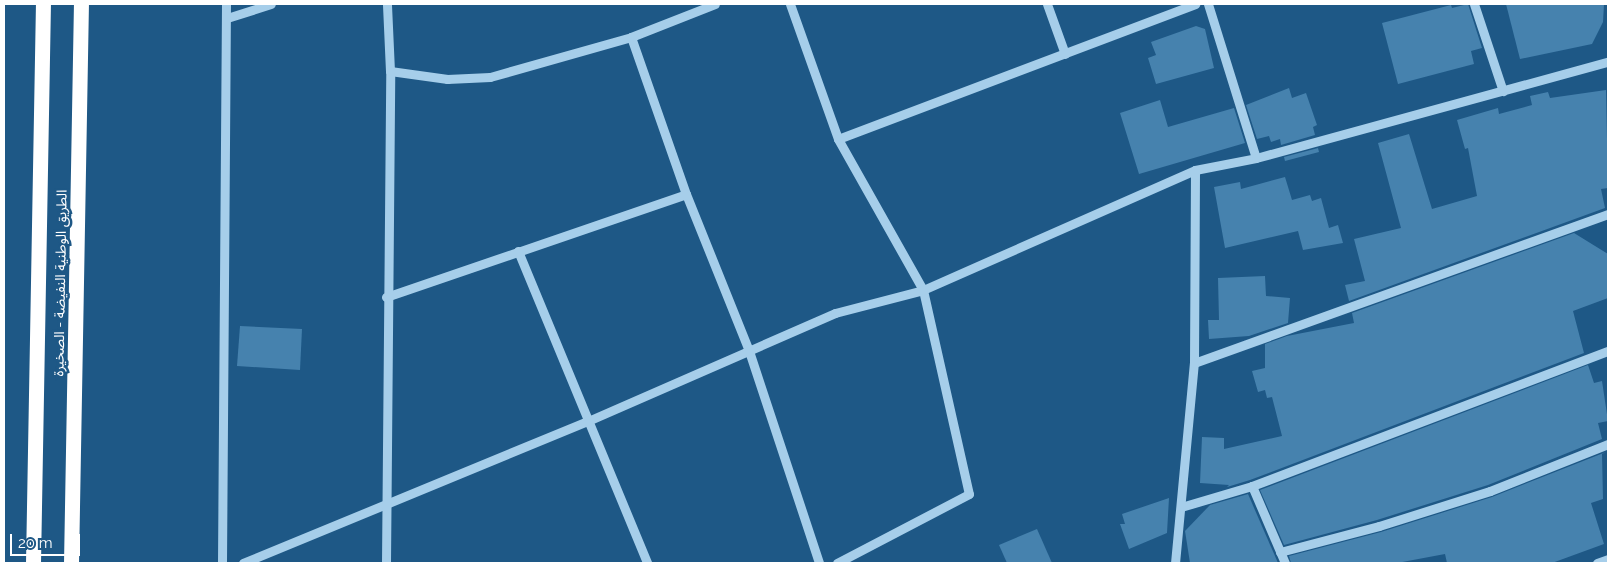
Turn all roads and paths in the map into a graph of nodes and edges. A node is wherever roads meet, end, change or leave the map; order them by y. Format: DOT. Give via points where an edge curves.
graph roads {
  1 [pos="43,4"];
  2 [pos="81,4"];
  3 [pos="226,4"];
  4 [pos="271,4"];
  5 [pos="387,4"];
  6 [pos="715,4"];
  7 [pos="790,4"];
  8 [pos="1047,4"];
  9 [pos="1195,4"];
  10 [pos="1208,4"];
  11 [pos="1474,4"];
  12 [pos="227,18"];
  13 [pos="631,37"];
  14 [pos="1065,54"];
  15 [pos="1608,62"];
  16 [pos="390,72"];
  17 [pos="1503,91"];
  18 [pos="838,139"];
  19 [pos="1256,158"];
  20 [pos="1196,170"];
  21 [pos="686,194"];
  22 [pos="1608,214"];
  23 [pos="518,251"];
  24 [pos="923,290"];
  25 [pos="386,297"];
  26 [pos="1608,351"];
  27 [pos="749,352"];
  28 [pos="1194,363"];
  29 [pos="588,421"];
  30 [pos="1608,444"];
  31 [pos="1252,486"];
  32 [pos="386,506"];
  33 [pos="1181,507"];
  34 [pos="1280,552"];
  35 [pos="1608,559"];
  36 [pos="34,563"];
  37 [pos="71,563"];
  38 [pos="222,563"];
  39 [pos="243,563"];
  40 [pos="386,563"];
  41 [pos="647,563"];
  42 [pos="820,563"];
  43 [pos="838,563"];
  44 [pos="1175,563"];
  45 [pos="1285,563"];
  46 [pos="1598,563"];
  1 -- 36 [label="highway, الطريق الوطنية النفيضة - الصخيرة"];
  2 -- 37 [label="highway, الطريق الوطنية النفيضة - الصخيرة"];
  3 -- 12 [label="street"];
  4 -- 12 [label="street"];
  5 -- 16 [label="street"];
  6 -- 13 [label="street"];
  7 -- 18 [label="street"];
  8 -- 14 [label="street"];
  9 -- 14 [label="street"];
  10 -- 19 [label="street"];
  11 -- 17 [label="street"];
  12 -- 38 [label="street"];
  13 -- 16 [label="street" via="490,77 447,78"];
  13 -- 21 [label="street"];
  14 -- 18 [label="street"];
  15 -- 17 [label="street"];
  16 -- 25 [label="street"];
  17 -- 19 [label="street"];
  18 -- 24 [label="street"];
  19 -- 20 [label="street"];
  20 -- 24 [label="street"];
  20 -- 28 [label="street"];
  21 -- 23 [label="street"];
  21 -- 27 [label="street"];
  22 -- 28 [label="street"];
  23 -- 25 [label="street"];
  23 -- 29 [label="street"];
  24 -- 27 [label="street" via="835,313"];
  24 -- 43 [label="street" via="969,494"];
  25 -- 32 [label="street"];
  26 -- 31 [label="street"];
  27 -- 29 [label="street"];
  27 -- 42 [label="street"];
  28 -- 33 [label="street"];
  29 -- 32 [label="street"];
  29 -- 41 [label="street"];
  30 -- 34 [label="street" via="1490,491 1379,526"];
  31 -- 33 [label="street"];
  31 -- 34 [label="street"];
  32 -- 39 [label="street"];
  32 -- 40 [label="street"];
  33 -- 44 [label="street"];
  34 -- 45 [label="street"];
  35 -- 46 [label="street"];
}
